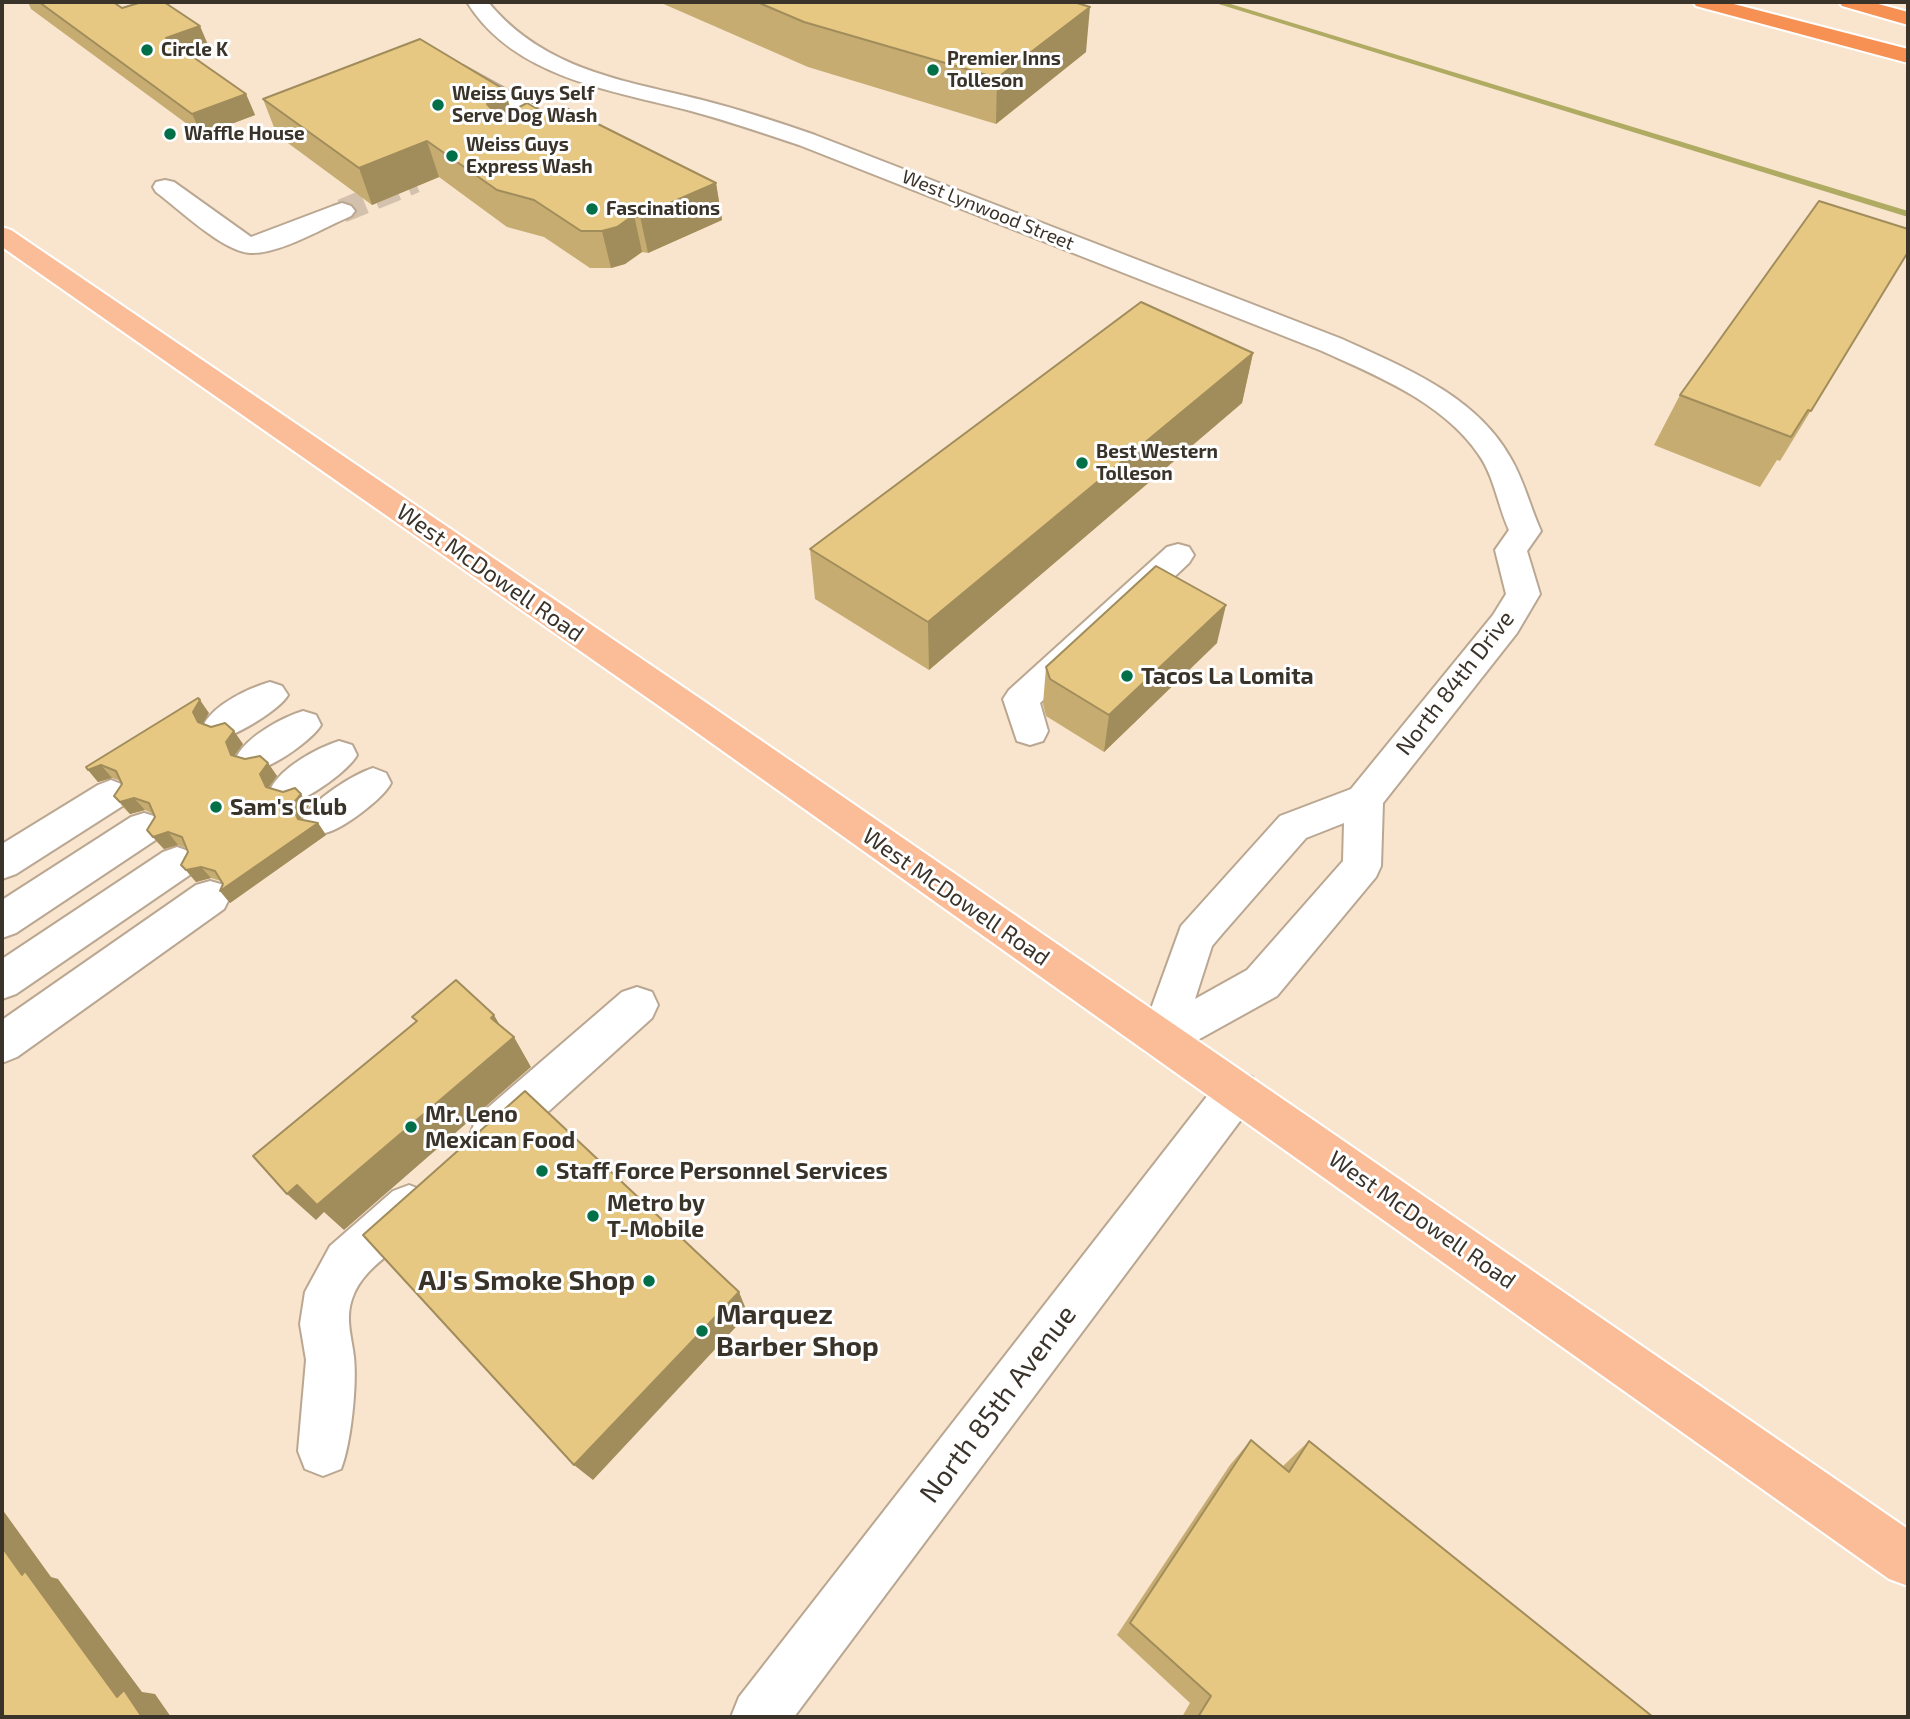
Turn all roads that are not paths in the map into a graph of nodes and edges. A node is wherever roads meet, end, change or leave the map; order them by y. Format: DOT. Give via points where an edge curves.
graph roads {
  1 [pos="477,2"];
  2 [pos="1703,2"];
  3 [pos="1849,2"];
  4 [pos="1908,19"];
  5 [pos="1908,56"];
  6 [pos="451,66"];
  7 [pos="512,141"];
  8 [pos="165,187"];
  9 [pos="342,211"];
  10 [pos="2,235"];
  11 [pos="1489,447"];
  12 [pos="1178,555"];
  13 [pos="270,695"];
  14 [pos="222,724"];
  15 [pos="303,725"];
  16 [pos="1030,732"];
  17 [pos="339,755"];
  18 [pos="255,756"];
  19 [pos="373,783"];
  20 [pos="290,788"];
  21 [pos="111,795"];
  22 [pos="1364,799"];
  23 [pos="322,819"];
  24 [pos="144,828"];
  25 [pos="2,863"];
  26 [pos="177,863"];
  27 [pos="210,897"];
  28 [pos="2,921"];
  29 [pos="2,981"];
  30 [pos="637,1005"];
  31 [pos="1161,1039"];
  32 [pos="2,1044"];
  33 [pos="1237,1091"];
  34 [pos="323,1451"];
  35 [pos="1908,1560"];
  36 [pos="759,1717"];
  1 -- 11 [label="street, West Lynwood Street" via="501,32 569,71 784,132 1332,345 1445,403"];
  2 -- 5 [label="highway"];
  3 -- 4 [label="highway"];
  6 -- 7 [label="street" via="526,110 536,122"];
  8 -- 9 [label="street" via="250,245 263,244"];
  10 -- 31 [label="main road, West McDowell Road"];
  11 -- 22 [label="street, North 84th Drive" via="1525,531 1511,550 1523,594 1505,624"];
  12 -- 16 [label="street" via="1021,699"];
  13 -- 14 [label="street"];
  15 -- 18 [label="street"];
  17 -- 20 [label="street"];
  19 -- 23 [label="street"];
  21 -- 25 [label="street"];
  22 -- 31 [label="street, North 84th Drive" via="1293,827 1209,921 1195,938"];
  22 -- 31 [label="street" via="1362,866 1262,984"];
  24 -- 28 [label="street"];
  26 -- 29 [label="street"];
  27 -- 32 [label="street"];
  30 -- 34 [label="street" via="347,1262 329,1292 324,1324 330,1360"];
  31 -- 33 [label="main road, West McDowell Road"];
  33 -- 35 [label="main road, West McDowell Road"];
  33 -- 36 [label="street, North 85th Avenue"];
}
